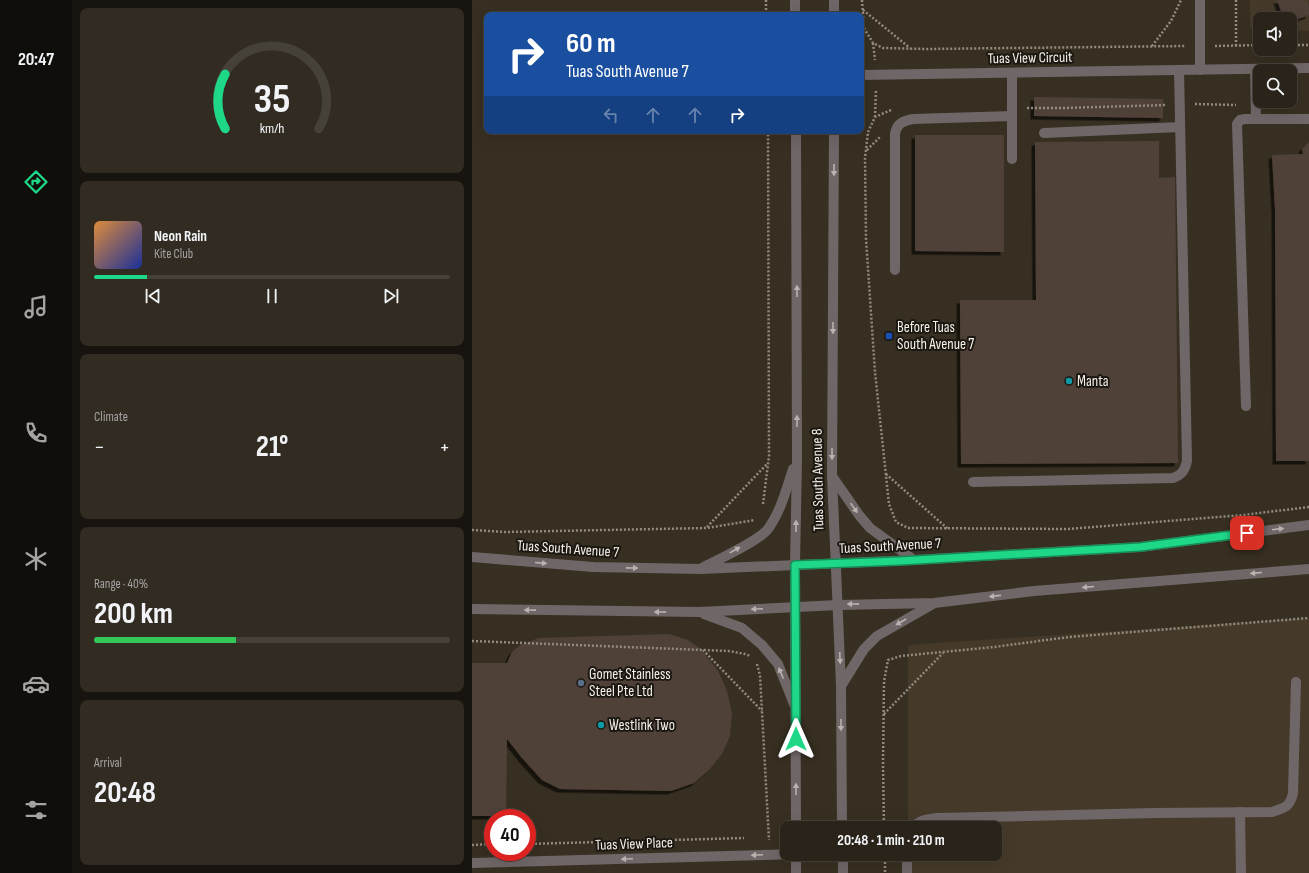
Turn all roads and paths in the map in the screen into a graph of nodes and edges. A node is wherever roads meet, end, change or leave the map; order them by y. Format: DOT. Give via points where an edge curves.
graph roads {
  1 [pos="766,0"];
  2 [pos="795,0"];
  3 [pos="834,0"];
  4 [pos="862,0"];
  5 [pos="1181,0"];
  6 [pos="1200,0"];
  7 [pos="1236,0"];
  8 [pos="863,10"];
  9 [pos="766,12"];
  10 [pos="795,12"];
  11 [pos="834,12"];
  12 [pos="864,28"];
  13 [pos="1253,45"];
  14 [pos="1297,45"];
  15 [pos="1309,45"];
  16 [pos="1200,46"];
  17 [pos="1236,46"];
  18 [pos="1152,47"];
  19 [pos="911,49"];
  20 [pos="1297,68"];
  21 [pos="1309,68"];
  22 [pos="1253,69"];
  23 [pos="1179,70"];
  24 [pos="1200,70"];
  25 [pos="1012,73"];
  26 [pos="864,75"];
  27 [pos="1179,104"];
  28 [pos="1253,105"];
  29 [pos="897,108"];
  30 [pos="1256,108"];
  31 [pos="1012,112"];
  32 [pos="1256,119"];
  33 [pos="1309,119"];
  34 [pos="1180,127"];
  35 [pos="1044,133"];
  36 [pos="768,134"];
  37 [pos="796,134"];
  38 [pos="834,134"];
  39 [pos="1012,159"];
  40 [pos="895,270"];
  41 [pos="1246,406"];
  42 [pos="797,460"];
  43 [pos="768,464"];
  44 [pos="886,474"];
  45 [pos="832,476"];
  46 [pos="973,482"];
  47 [pos="1309,507"];
  48 [pos="763,509"];
  49 [pos="759,520"];
  50 [pos="1309,525"];
  51 [pos="707,528"];
  52 [pos="949,529"];
  53 [pos="472,530"];
  54 [pos="472,556"];
  55 [pos="914,560"];
  56 [pos="835,564"];
  57 [pos="795,565"];
  58 [pos="700,569"];
  59 [pos="1309,569"];
  60 [pos="934,602"];
  61 [pos="838,605"];
  62 [pos="796,607"];
  63 [pos="472,609"];
  64 [pos="699,612"];
  65 [pos="1309,618"];
  66 [pos="472,641"];
  67 [pos="703,650"];
  68 [pos="944,652"];
  69 [pos="1296,682"];
  70 [pos="841,686"];
  71 [pos="796,709"];
  72 [pos="762,712"];
  73 [pos="884,714"];
  74 [pos="1240,812"];
  75 [pos="796,821"];
  76 [pos="842,821"];
  77 [pos="884,821"];
  78 [pos="922,821"];
  79 [pos="745,838"];
  80 [pos="484,844"];
  81 [pos="536,844"];
  82 [pos="472,845"];
  83 [pos="769,855"];
  84 [pos="780,855"];
  85 [pos="796,861"];
  86 [pos="843,861"];
  87 [pos="885,861"];
  88 [pos="907,861"];
  89 [pos="472,863"];
  90 [pos="796,873"];
  91 [pos="843,873"];
  92 [pos="885,873"];
  93 [pos="907,873"];
  94 [pos="1241,873"];
  1 -- 9 [label="path"];
  2 -- 10 [label="street"];
  3 -- 11 [label="street"];
  4 -- 8 [label="path"];
  5 -- 18 [label="path" via="1171,21"];
  6 -- 16 [label="street"];
  7 -- 17 [label="path"];
  8 -- 19 [label="path"];
  12 -- 19 [label="path" via="873,43 883,48"];
  13 -- 17 [label="path"];
  14 -- 15 [label="path"];
  16 -- 17 [label="path"];
  16 -- 18 [label="path"];
  16 -- 24 [label="street"];
  18 -- 19 [label="path"];
  20 -- 21 [label="street, Tuas View Circuit"];
  22 -- 24 [label="street, Tuas View Circuit"];
  23 -- 24 [label="street, Tuas View Circuit"];
  23 -- 25 [label="street, Tuas View Circuit"];
  23 -- 27 [label="street"];
  25 -- 26 [label="street, Tuas View Circuit"];
  25 -- 31 [label="street"];
  27 -- 28 [label="path"];
  27 -- 31 [label="path"];
  27 -- 34 [label="street"];
  29 -- 44 [label="path" via="875,117 868,132 865,158 866,247 875,372"];
  30 -- 32 [label="street"];
  31 -- 39 [label="street"];
  31 -- 40 [label="street" via="914,119 899,124 896,128"];
  32 -- 33 [label="street"];
  32 -- 41 [label="street" via="1240,120 1236,129"];
  34 -- 35 [label="street"];
  34 -- 46 [label="street" via="1187,461 1184,471 1173,478"];
  36 -- 43 [label="path"];
  42 -- 37 [label="street, Tuas South Avenue 8, one-way"];
  38 -- 45 [label="street, Tuas South Avenue 8, one-way"];
  57 -- 42 [label="street, Tuas South Avenue 8, one-way"];
  58 -- 42 [label="street, one-way" via="767,530 778,514"];
  43 -- 48 [label="path"];
  43 -- 51 [label="path"];
  44 -- 52 [label="path"];
  44 -- 52 [label="path" via="889,504 896,522 908,528"];
  45 -- 55 [label="street, one-way" via="870,528"];
  45 -- 56 [label="street, Tuas South Avenue 8"];
  47 -- 52 [label="path" via="1068,529"];
  49 -- 51 [label="path"];
  55 -- 50 [label="street, Tuas South Avenue 7, one-way" via="1140,547"];
  51 -- 53 [label="path" via="505,532"];
  54 -- 58 [label="street, Tuas South Avenue 7, one-way" via="593,567"];
  55 -- 56 [label="street, Tuas South Avenue 7"];
  56 -- 57 [label="street, Tuas South Avenue 7"];
  56 -- 61 [label="street, Tuas South Avenue 8"];
  57 -- 58 [label="street, Tuas South Avenue 7"];
  57 -- 62 [label="street, Tuas South Avenue 8"];
  59 -- 60 [label="street, one-way"];
  60 -- 61 [label="street, one-way"];
  60 -- 70 [label="street, one-way" via="877,636 864,649"];
  61 -- 62 [label="street"];
  61 -- 70 [label="street, Tuas South Avenue 8, one-way"];
  62 -- 64 [label="street, one-way"];
  62 -- 71 [label="street, Tuas South Avenue 8"];
  64 -- 63 [label="street, one-way"];
  71 -- 64 [label="street, one-way" via="778,664 762,645 742,628"];
  65 -- 68 [label="path" via="1069,637"];
  66 -- 67 [label="path"];
  67 -- 72 [label="path"];
  67 -- 72 [label="path" via="730,651 755,659 760,675"];
  68 -- 73 [label="path"];
  68 -- 73 [label="path" via="901,656 888,660 884,682"];
  69 -- 74 [label="street" via="1291,803 1272,812"];
  70 -- 76 [label="street, Tuas South Avenue 8, one-way"];
  75 -- 71 [label="street, Tuas South Avenue 8, one-way"];
  72 -- 83 [label="path"];
  73 -- 77 [label="path"];
  74 -- 78 [label="street" via="938,818"];
  74 -- 94 [label="street"];
  79 -- 81 [label="path"];
  80 -- 82 [label="path"];
  83 -- 84 [label="street, Tuas View Place"];
  83 -- 89 [label="street, Tuas View Place, one-way"];
  85 -- 90 [label="street"];
  86 -- 91 [label="street"];
  87 -- 92 [label="path"];
  88 -- 93 [label="street"];
}
